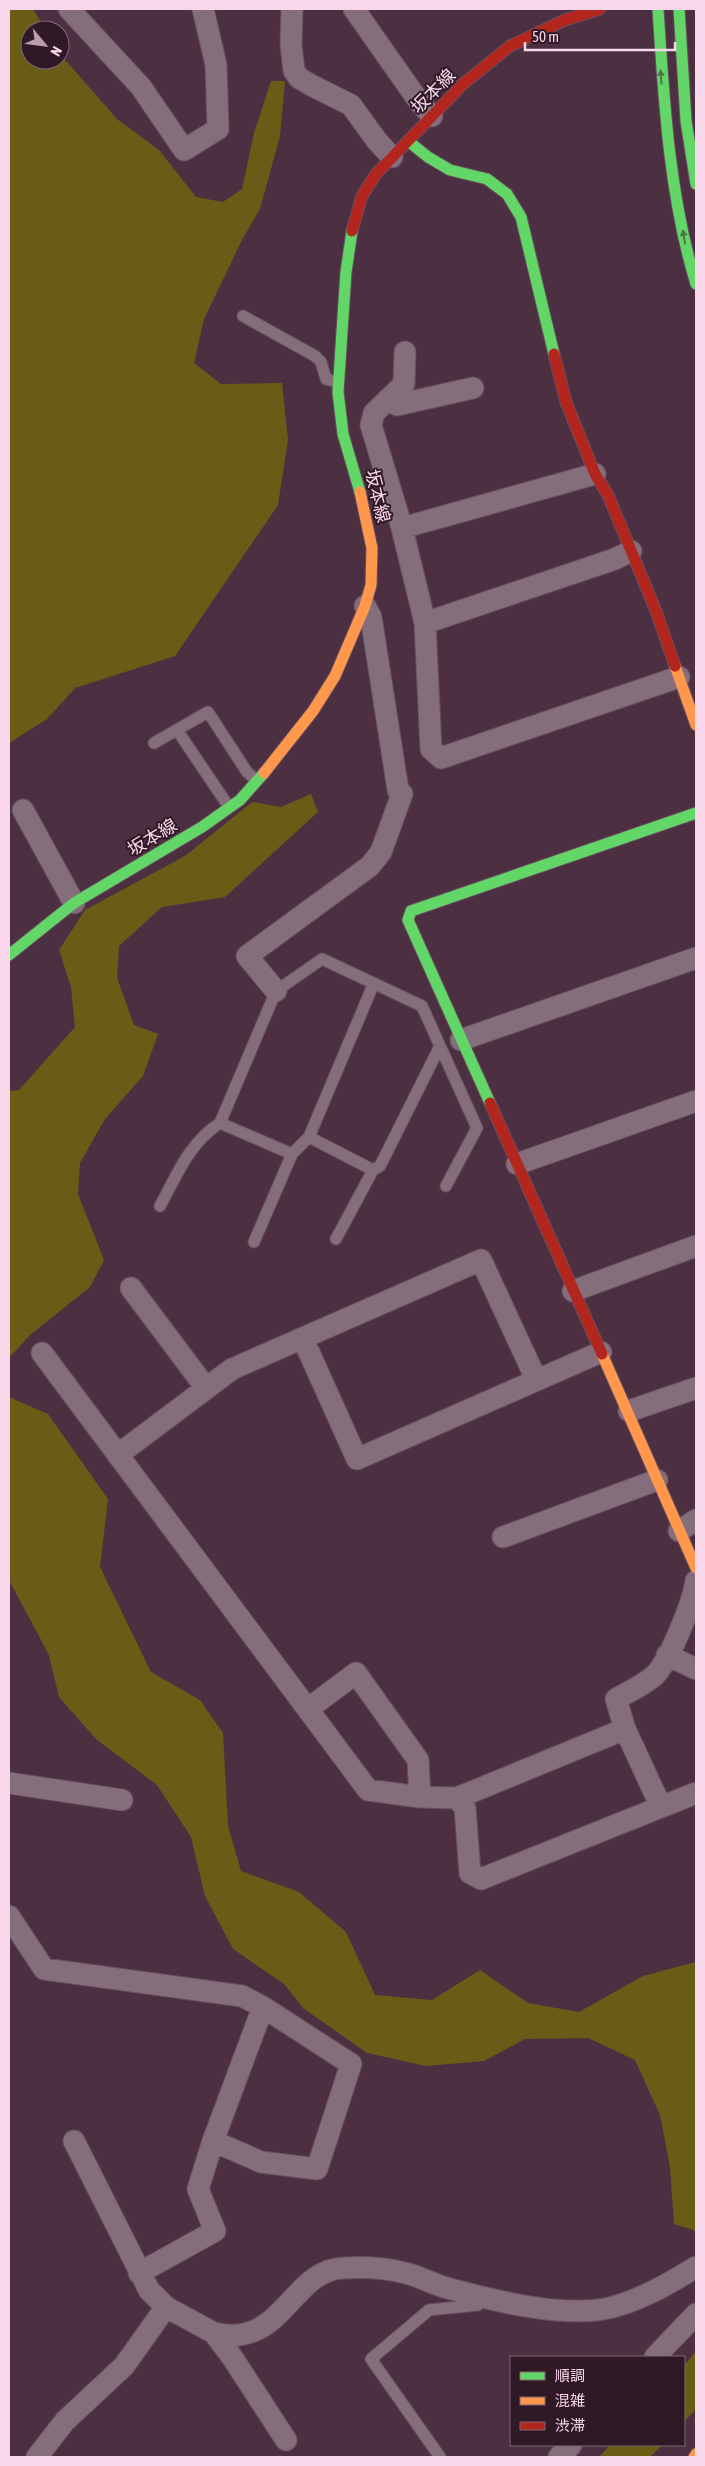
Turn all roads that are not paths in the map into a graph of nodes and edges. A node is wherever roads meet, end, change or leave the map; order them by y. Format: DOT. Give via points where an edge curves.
graph roads {
  1 [pos="69,9"];
  2 [pos="203,9"];
  3 [pos="292,9"];
  4 [pos="354,9"];
  5 [pos="600,9"];
  6 [pos="658,9"];
  7 [pos="679,9"];
  8 [pos="432,116"];
  9 [pos="408,141"];
  10 [pos="392,157"];
  11 [pos="696,184"];
  12 [pos="696,284"];
  13 [pos="243,316"];
  14 [pos="405,352"];
  15 [pos="339,382"];
  16 [pos="473,388"];
  17 [pos="388,399"];
  18 [pos="595,474"];
  19 [pos="402,528"];
  20 [pos="631,551"];
  21 [pos="365,606"];
  22 [pos="425,623"];
  23 [pos="679,678"];
  24 [pos="696,725"];
  25 [pos="177,730"];
  26 [pos="154,743"];
  27 [pos="256,780"];
  28 [pos="229,808"];
  29 [pos="23,810"];
  30 [pos="696,813"];
  31 [pos="74,903"];
  32 [pos="9,954"];
  33 [pos="696,958"];
  34 [pos="374,983"];
  35 [pos="276,991"];
  36 [pos="461,1040"];
  37 [pos="440,1046"];
  38 [pos="696,1101"];
  39 [pos="220,1123"];
  40 [pos="309,1137"];
  41 [pos="292,1154"];
  42 [pos="516,1164"];
  43 [pos="373,1170"];
  44 [pos="446,1186"];
  45 [pos="160,1206"];
  46 [pos="336,1239"];
  47 [pos="254,1242"];
  48 [pos="696,1246"];
  49 [pos="131,1288"];
  50 [pos="573,1291"];
  51 [pos="303,1339"];
  52 [pos="601,1352"];
  53 [pos="42,1353"];
  54 [pos="536,1380"];
  55 [pos="206,1388"];
  56 [pos="696,1388"];
  57 [pos="629,1411"];
  58 [pos="119,1454"];
  59 [pos="656,1480"];
  60 [pos="688,1526"];
  61 [pos="503,1537"];
  62 [pos="696,1568"];
  63 [pos="696,1581"];
  64 [pos="667,1655"];
  65 [pos="696,1669"];
  66 [pos="308,1709"];
  67 [pos="625,1729"];
  68 [pos="9,1786"];
  69 [pos="696,1793"];
  70 [pos="420,1797"];
  71 [pos="457,1798"];
  72 [pos="122,1800"];
  73 [pos="661,1807"];
  74 [pos="9,1916"];
  75 [pos="263,2007"];
  76 [pos="213,2141"];
  77 [pos="74,2142"];
  78 [pos="696,2267"];
  79 [pos="139,2273"];
  80 [pos="483,2298"];
  81 [pos="166,2307"];
  82 [pos="696,2314"];
  83 [pos="214,2333"];
  84 [pos="656,2356"];
  85 [pos="286,2440"];
  86 [pos="570,2446"];
  87 [pos="37,2457"];
  88 [pos="440,2457"];
  89 [pos="559,2457"];
  1 -- 2 [label="street" via="141,87 184,150 218,129 216,65"];
  3 -- 10 [label="street" via="294,72 311,85 351,105"];
  4 -- 8 [label="street"];
  5 -- 8 [label="main road, 坂本線" via="565,20 510,46"];
  12 -- 6 [label="main road, one-way" via="686,251 665,118"];
  7 -- 11 [label="main road" via="686,121"];
  8 -- 9 [label="main road, 坂本線"];
  9 -- 10 [label="main road, 坂本線"];
  9 -- 18 [label="main road" via="450,170 487,179 506,194 521,218 566,402"];
  10 -- 15 [label="main road, 坂本線" via="362,196 353,222 346,272"];
  13 -- 15 [label="lane" via="315,356 321,362 326,379"];
  14 -- 17 [label="street" via="404,384"];
  15 -- 21 [label="main road, 坂本線" via="343,434 365,509 372,548 371,585"];
  16 -- 17 [label="street" via="397,405"];
  17 -- 19 [label="street" via="374,413 371,425"];
  18 -- 19 [label="street"];
  18 -- 20 [label="main road" via="608,495"];
  19 -- 22 [label="street"];
  20 -- 22 [label="street"];
  20 -- 23 [label="main road"];
  21 -- 27 [label="main road, 坂本線" via="335,676 318,704"];
  21 -- 35 [label="street" via="371,617 398,790 402,794 381,852 370,866 248,956"];
  22 -- 23 [label="street" via="431,749 441,758"];
  23 -- 24 [label="main road"];
  25 -- 26 [label="lane"];
  25 -- 27 [label="lane" via="208,712 247,772"];
  25 -- 28 [label="lane"];
  27 -- 28 [label="main road, 坂本線"];
  28 -- 31 [label="main road, 坂本線"];
  29 -- 31 [label="street"];
  30 -- 36 [label="main road" via="411,911 408,920"];
  31 -- 32 [label="main road, 坂本線"];
  33 -- 36 [label="street"];
  34 -- 35 [label="lane" via="322,959"];
  34 -- 37 [label="lane" via="422,1006"];
  34 -- 40 [label="lane"];
  35 -- 39 [label="lane"];
  36 -- 42 [label="main road"];
  37 -- 43 [label="lane" via="380,1166"];
  37 -- 44 [label="lane" via="478,1128"];
  38 -- 42 [label="street"];
  39 -- 41 [label="lane"];
  39 -- 45 [label="lane" via="205,1132 192,1148"];
  40 -- 41 [label="lane"];
  40 -- 43 [label="lane"];
  41 -- 47 [label="lane"];
  42 -- 50 [label="main road"];
  43 -- 46 [label="lane"];
  48 -- 50 [label="street"];
  49 -- 55 [label="street"];
  50 -- 52 [label="main road"];
  51 -- 54 [label="street" via="481,1260"];
  51 -- 54 [label="street" via="357,1459"];
  51 -- 55 [label="street" via="232,1369"];
  52 -- 54 [label="street"];
  52 -- 57 [label="main road"];
  53 -- 58 [label="street"];
  55 -- 58 [label="street"];
  56 -- 57 [label="street"];
  57 -- 59 [label="main road"];
  58 -- 66 [label="street"];
  59 -- 60 [label="main road"];
  59 -- 61 [label="street"];
  60 -- 62 [label="main road"];
  63 -- 64 [label="street" via="694,1596"];
  64 -- 65 [label="street"];
  64 -- 67 [label="street" via="655,1674 616,1699"];
  66 -- 70 [label="street" via="368,1790"];
  66 -- 70 [label="street" via="356,1673 418,1760"];
  67 -- 71 [label="street"];
  67 -- 73 [label="street"];
  68 -- 72 [label="street"];
  69 -- 73 [label="street"];
  70 -- 71 [label="street"];
  71 -- 73 [label="street" via="465,1808 470,1873 481,1879"];
  74 -- 75 [label="street" via="44,1968 242,1996"];
  75 -- 76 [label="street"];
  75 -- 76 [label="street" via="351,2064 317,2169 261,2162"];
  76 -- 79 [label="street" via="198,2189 216,2232"];
  77 -- 79 [label="street"];
  78 -- 80 [label="street" via="668,2284 605,2308 584,2311 509,2304"];
  79 -- 81 [label="street" via="149,2290"];
  80 -- 83 [label="street" via="404,2273 341,2268 316,2276 278,2316 258,2331 228,2337"];
  80 -- 88 [label="lane" via="478,2305 430,2310 371,2359"];
  81 -- 83 [label="street"];
  81 -- 87 [label="street" via="124,2366 65,2421"];
  82 -- 84 [label="street"];
  83 -- 85 [label="street"];
  86 -- 89 [label="street"];
}
